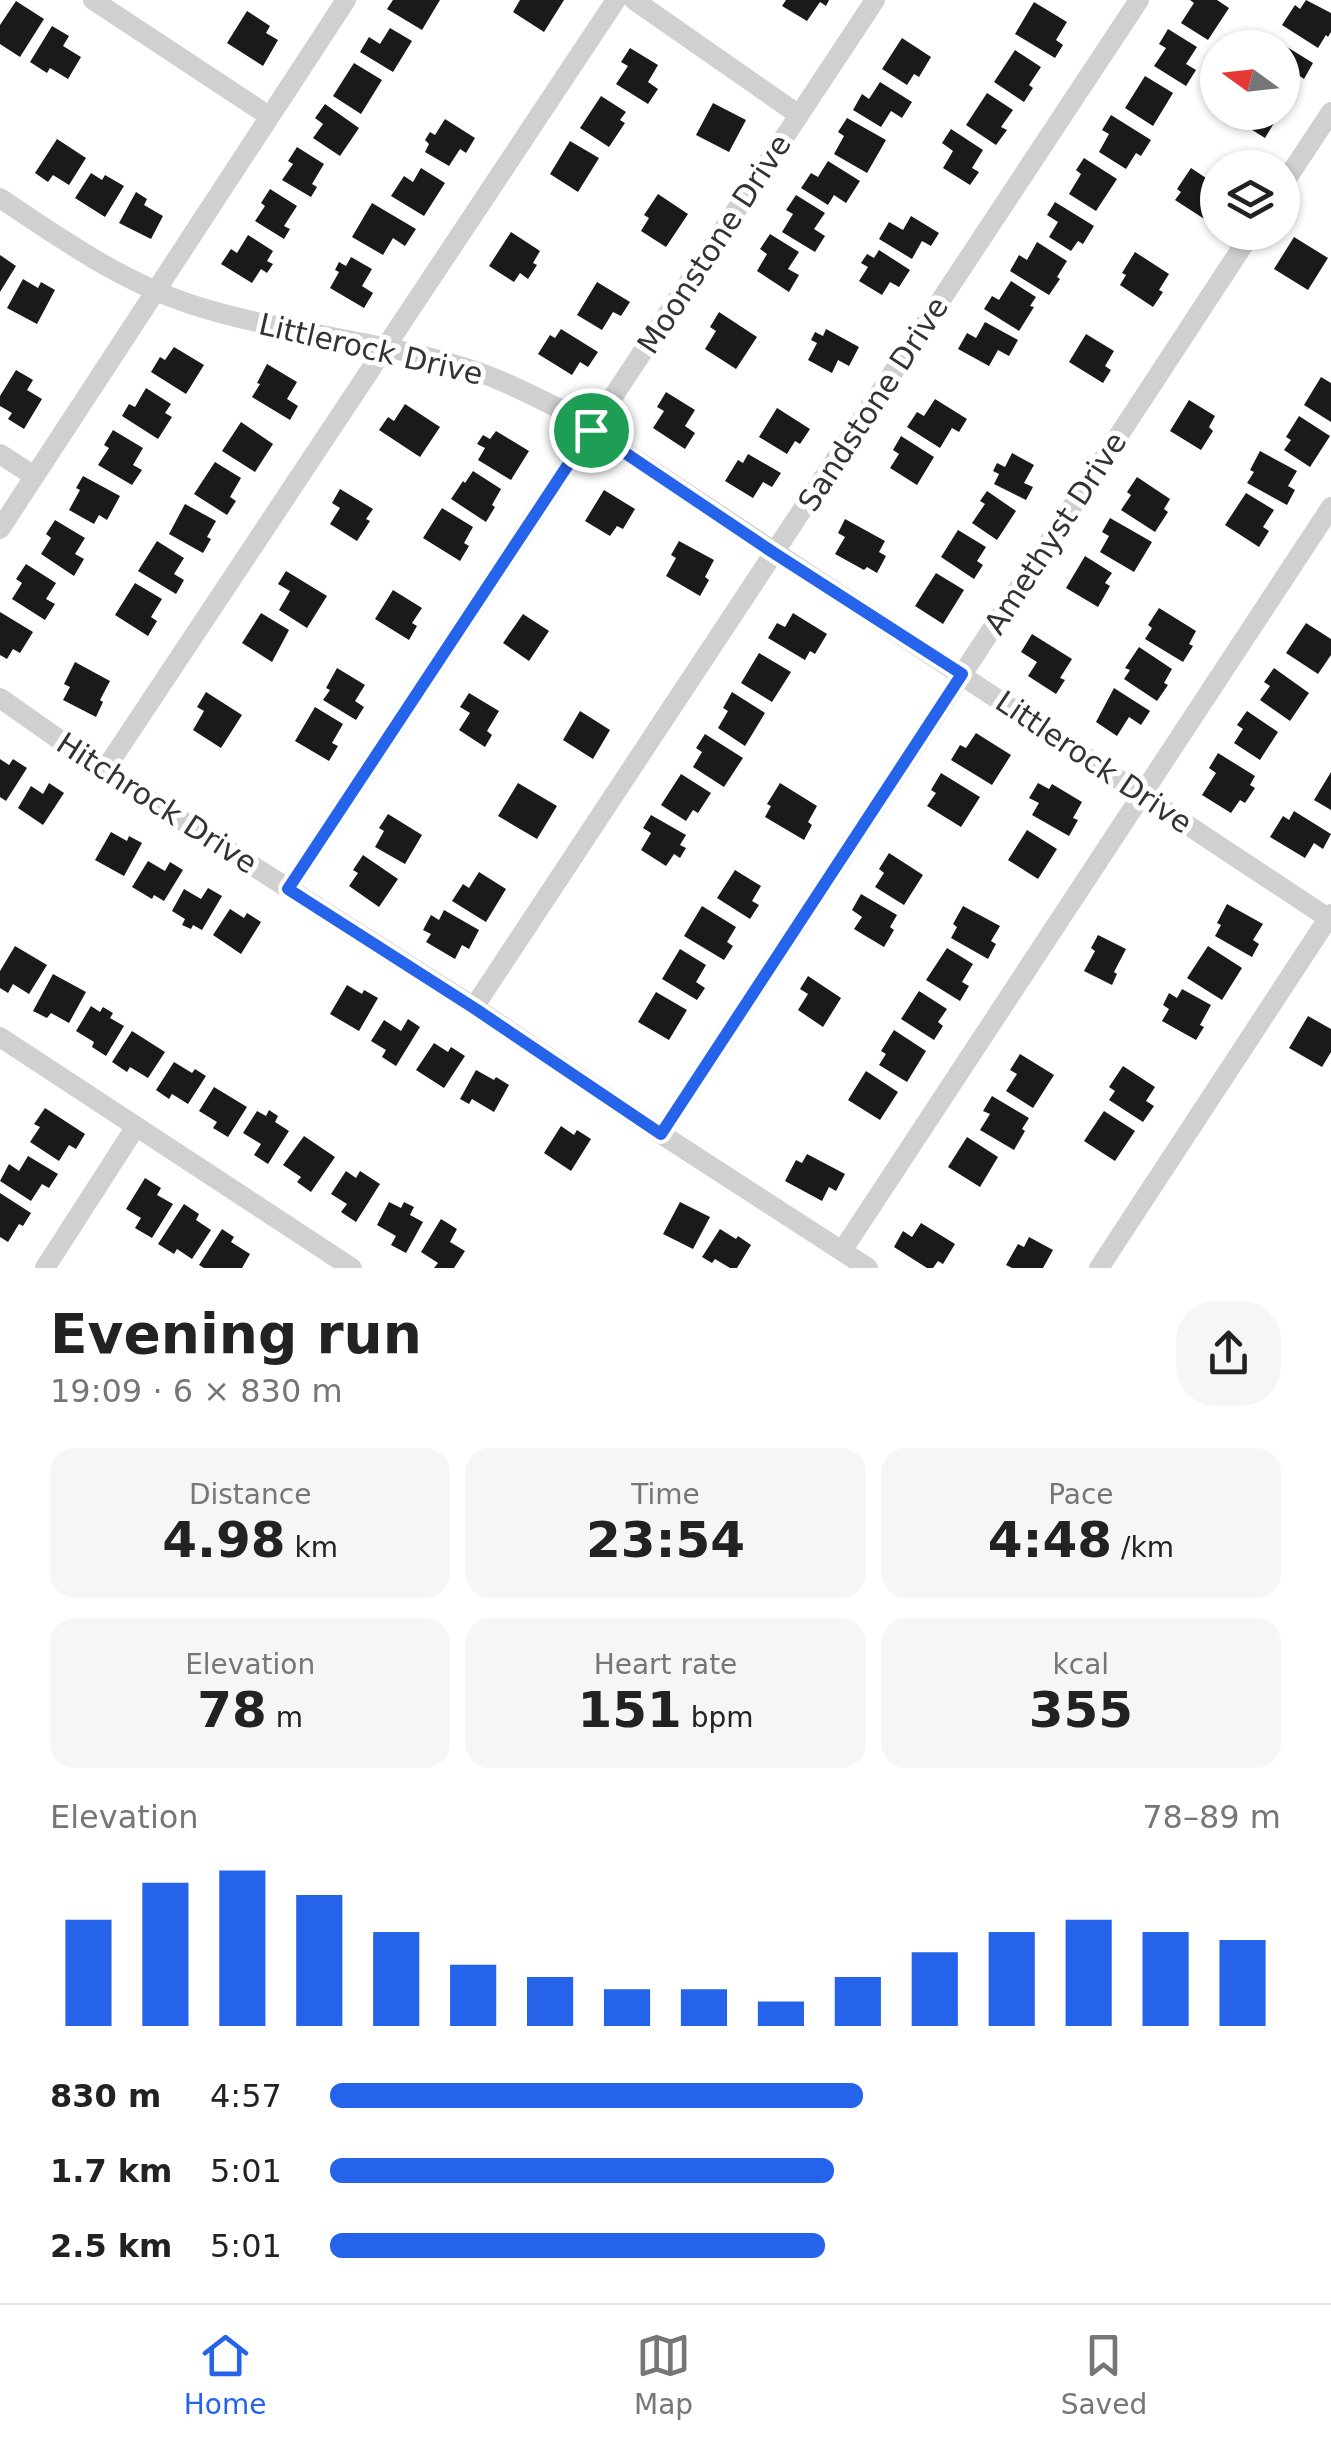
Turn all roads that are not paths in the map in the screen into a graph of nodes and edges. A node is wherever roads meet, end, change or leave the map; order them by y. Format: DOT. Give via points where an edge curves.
graph roads {
  1 [pos="94,0"];
  2 [pos="346,0"];
  3 [pos="616,0"];
  4 [pos="634,0"];
  5 [pos="875,0"];
  6 [pos="1140,0"];
  7 [pos="1331,112"];
  8 [pos="799,115"];
  9 [pos="269,116"];
  10 [pos="1300,159"];
  11 [pos="0,198"];
  12 [pos="1240,250"];
  13 [pos="156,292"];
  14 [pos="385,349"];
  15 [pos="591,430"];
  16 [pos="0,454"];
  17 [pos="34,476"];
  18 [pos="1331,507"];
  19 [pos="0,529"];
  20 [pos="774,553"];
  21 [pos="962,674"];
  22 [pos="0,698"];
  23 [pos="104,771"];
  24 [pos="1143,794"];
  25 [pos="288,889"];
  26 [pos="1330,918"];
  27 [pos="474,1008"];
  28 [pos="0,1037"];
  29 [pos="136,1128"];
  30 [pos="661,1134"];
  31 [pos="842,1251"];
  32 [pos="45,1268"];
  33 [pos="352,1268"];
  34 [pos="868,1268"];
  35 [pos="1098,1268"];
  1 -- 9 [label="street"];
  2 -- 9 [label="street"];
  3 -- 14 [label="street"];
  4 -- 8 [label="street"];
  5 -- 8 [label="street, Moonstone Drive"];
  6 -- 20 [label="street, Sandstone Drive"];
  7 -- 10 [label="street"];
  8 -- 15 [label="street, Moonstone Drive"];
  9 -- 13 [label="street"];
  11 -- 13 [label="street, Littlerock Drive" via="83,254"];
  12 -- 21 [label="street, Amethyst Drive"];
  13 -- 14 [label="street, Littlerock Drive" via="255,322"];
  13 -- 17 [label="street"];
  14 -- 15 [label="street, Littlerock Drive" via="499,380"];
  14 -- 23 [label="street"];
  15 -- 20 [label="street, Littlerock Drive"];
  15 -- 25 [label="street, Moonstone Drive"];
  16 -- 17 [label="street"];
  17 -- 19 [label="street"];
  18 -- 24 [label="street"];
  20 -- 21 [label="street, Littlerock Drive"];
  20 -- 27 [label="street, Sandstone Drive"];
  21 -- 24 [label="street, Littlerock Drive"];
  21 -- 30 [label="street, Amethyst Drive"];
  22 -- 23 [label="street, Hitchrock Drive"];
  23 -- 25 [label="street, Hitchrock Drive"];
  24 -- 26 [label="street, Littlerock Drive"];
  24 -- 31 [label="street"];
  25 -- 27 [label="street, Hitchrock Drive"];
  26 -- 35 [label="street"];
  27 -- 30 [label="street, Hitchrock Drive"];
  28 -- 29 [label="street"];
  29 -- 32 [label="street"];
  29 -- 33 [label="street"];
  30 -- 31 [label="street, Hitchrock Drive"];
  31 -- 34 [label="street, Hitchrock Drive"];
}
